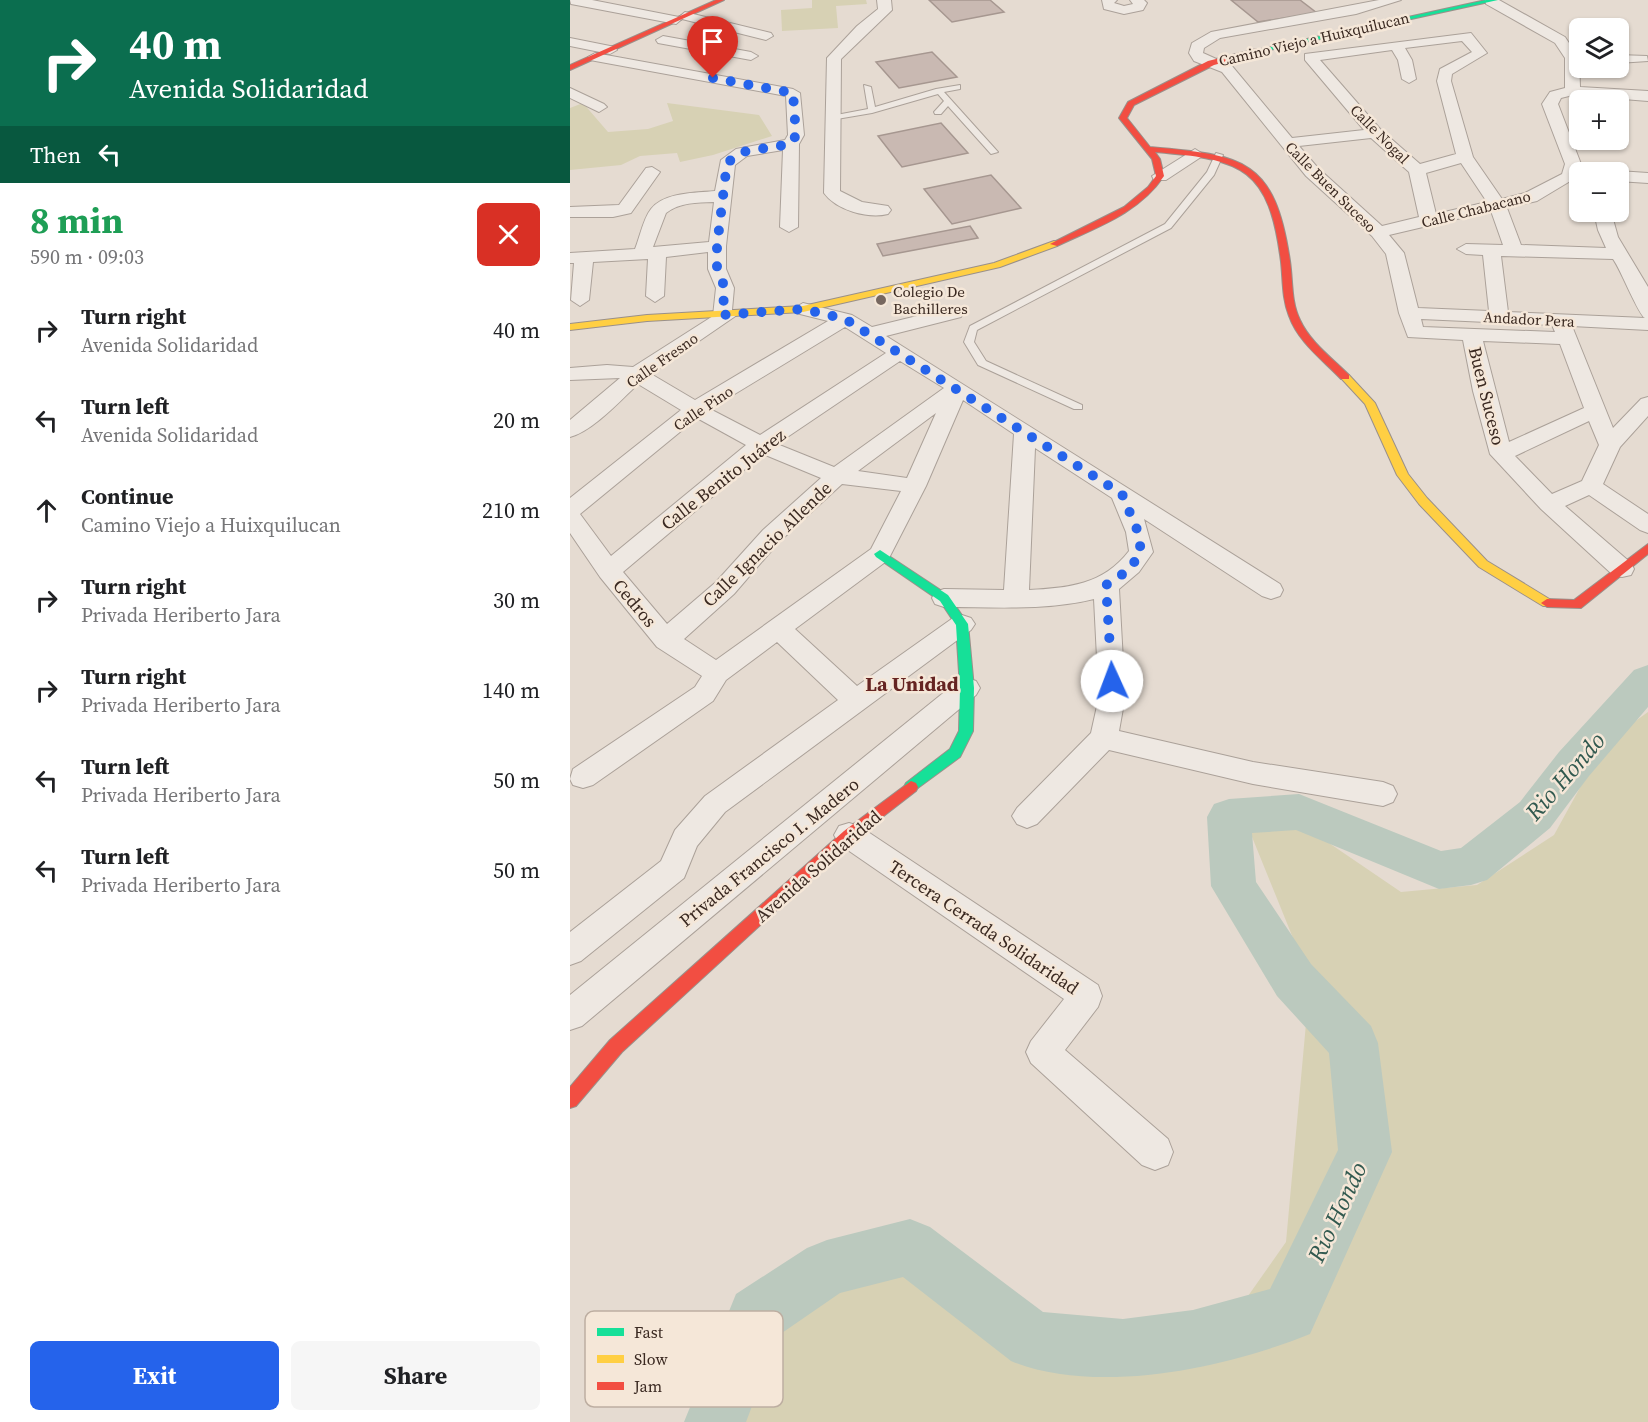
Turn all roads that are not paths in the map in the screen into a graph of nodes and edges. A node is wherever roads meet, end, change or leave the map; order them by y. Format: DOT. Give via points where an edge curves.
graph roads {
  1 [pos="571,0"];
  2 [pos="721,0"];
  3 [pos="884,0"];
  4 [pos="1110,0"];
  5 [pos="1137,0"];
  6 [pos="1394,0"];
  7 [pos="1495,0"];
  8 [pos="1491,1"];
  9 [pos="681,18"];
  10 [pos="766,36"];
  11 [pos="663,40"];
  12 [pos="570,42"];
  13 [pos="1396,45"];
  14 [pos="610,50"];
  15 [pos="1569,50"];
  16 [pos="595,57"];
  17 [pos="1629,59"];
  18 [pos="1642,59"];
  19 [pos="1211,63"];
  20 [pos="570,68"];
  21 [pos="713,78"];
  22 [pos="1408,79"];
  23 [pos="867,87"];
  24 [pos="957,87"];
  25 [pos="939,91"];
  26 [pos="570,92"];
  27 [pos="1569,92"];
  28 [pos="1629,95"];
  29 [pos="1648,96"];
  30 [pos="948,101"];
  31 [pos="600,107"];
  32 [pos="872,111"];
  33 [pos="938,112"];
  34 [pos="834,118"];
  35 [pos="1375,133"];
  36 [pos="1286,143"];
  37 [pos="791,144"];
  38 [pos="1148,149"];
  39 [pos="994,152"];
  40 [pos="1195,154"];
  41 [pos="1219,155"];
  42 [pos="1465,158"];
  43 [pos="1416,170"];
  44 [pos="652,172"];
  45 [pos="1160,176"];
  46 [pos="1629,177"];
  47 [pos="1648,178"];
  48 [pos="722,196"];
  49 [pos="1569,197"];
  50 [pos="1498,208"];
  51 [pos="882,210"];
  52 [pos="570,212"];
  53 [pos="1429,221"];
  54 [pos="1606,222"];
  55 [pos="789,227"];
  56 [pos="1378,232"];
  57 [pos="717,246"];
  58 [pos="1466,249"];
  59 [pos="1491,250"];
  60 [pos="1514,250"];
  61 [pos="650,253"];
  62 [pos="1617,254"];
  63 [pos="577,258"];
  64 [pos="655,296"];
  65 [pos="580,300"];
  66 [pos="803,309"];
  67 [pos="1409,313"];
  68 [pos="1648,313"];
  69 [pos="954,314"];
  70 [pos="718,315"];
  71 [pos="1499,318"];
  72 [pos="845,319"];
  73 [pos="1648,324"];
  74 [pos="570,327"];
  75 [pos="1563,330"];
  76 [pos="1415,333"];
  77 [pos="868,334"];
  78 [pos="1472,336"];
  79 [pos="901,352"];
  80 [pos="571,374"];
  81 [pos="637,374"];
  82 [pos="958,388"];
  83 [pos="1648,403"];
  84 [pos="1078,407"];
  85 [pos="695,409"];
  86 [pos="1594,411"];
  87 [pos="570,430"];
  88 [pos="1025,432"];
  89 [pos="1610,445"];
  90 [pos="760,446"];
  91 [pos="1501,454"];
  92 [pos="837,476"];
  93 [pos="915,486"];
  94 [pos="1591,486"];
  95 [pos="1122,494"];
  96 [pos="1549,504"];
  97 [pos="570,510"];
  98 [pos="570,516"];
  99 [pos="1648,525"];
  100 [pos="1648,548"];
  101 [pos="880,554"];
  102 [pos="1622,569"];
  103 [pos="609,571"];
  104 [pos="1106,585"];
  105 [pos="1271,590"];
  106 [pos="1016,597"];
  107 [pos="944,598"];
  108 [pos="962,624"];
  109 [pos="779,629"];
  110 [pos="666,640"];
  111 [pos="717,673"];
  112 [pos="967,688"];
  113 [pos="856,701"];
  114 [pos="1104,738"];
  115 [pos="583,777"];
  116 [pos="1383,794"];
  117 [pos="1027,816"];
  118 [pos="849,836"];
  119 [pos="570,951"];
  120 [pos="570,1015"];
  121 [pos="570,1100"];
  122 [pos="1155,1152"];
  1 -- 9 [label="street"];
  2 -- 9 [label="street"];
  3 -- 34 [label="street" via="885,10 834,58"];
  4 -- 5 [label="street" via="1109,6 1124,10 1138,7"];
  6 -- 19 [label="street" via="1216,35 1197,46 1199,58"];
  7 -- 8 [label="street, Camino Viejo a Huixquilucan"];
  8 -- 15 [label="street" via="1560,40"];
  8 -- 19 [label="street, Camino Viejo a Huixquilucan" via="1282,44"];
  9 -- 10 [label="street"];
  9 -- 14 [label="street"];
  11 -- 21 [label="street" via="751,56"];
  12 -- 14 [label="street"];
  13 -- 22 [label="street"];
  13 -- 35 [label="street, Calle Nogal" via="1310,57"];
  13 -- 42 [label="street" via="1466,36 1480,52 1445,72 1444,81"];
  14 -- 16 [label="street"];
  16 -- 20 [label="street"];
  16 -- 21 [label="street"];
  17 -- 18 [label="street"];
  19 -- 36 [label="street, Calle Buen Suceso" via="1227,69"];
  19 -- 38 [label="street, Camino Viejo a Huixquilucan" via="1131,104 1123,118"];
  21 -- 37 [label="street" via="793,93 796,135"];
  23 -- 32 [label="lane"];
  24 -- 25 [label="lane"];
  25 -- 30 [label="lane"];
  25 -- 32 [label="lane"];
  26 -- 31 [label="street"];
  27 -- 50 [label="street, Calle Chabacano" via="1555,95 1550,104 1573,164 1569,177"];
  28 -- 29 [label="street"];
  30 -- 33 [label="lane"];
  30 -- 39 [label="lane"];
  32 -- 34 [label="lane"];
  34 -- 51 [label="street" via="832,192 847,204"];
  35 -- 36 [label="street"];
  35 -- 43 [label="street, Calle Nogal"];
  36 -- 56 [label="street, Calle Buen Suceso"];
  37 -- 48 [label="street" via="732,157 727,163"];
  37 -- 55 [label="street"];
  38 -- 40 [label="street"];
  38 -- 45 [label="street, Camino Viejo a Huixquilucan" via="1156,159"];
  40 -- 41 [label="street"];
  40 -- 45 [label="street"];
  41 -- 84 [label="lane" via="1212,173 1168,226 973,328 969,342 982,363"];
  41 -- 102 [label="street" via="1250,170 1266,191 1279,219 1294,318 1370,403 1403,475 1435,515 1483,564 1549,604 1577,605"];
  42 -- 43 [label="street"];
  42 -- 50 [label="street"];
  43 -- 53 [label="street, Calle Nogal"];
  44 -- 52 [label="street" via="625,209"];
  45 -- 66 [label="street" via="1151,192 1128,208 1045,248 997,265"];
  46 -- 47 [label="street"];
  48 -- 57 [label="street"];
  48 -- 61 [label="street" via="678,200 662,207"];
  49 -- 50 [label="street" via="1542,206"];
  50 -- 53 [label="street, Calle Chabacano"];
  50 -- 60 [label="street"];
  53 -- 56 [label="street, Calle Chabacano"];
  54 -- 62 [label="street"];
  56 -- 67 [label="street, Calle Buen Suceso" via="1395,253"];
  57 -- 61 [label="street"];
  57 -- 70 [label="street" via="717,269 707,290"];
  58 -- 59 [label="street"];
  59 -- 60 [label="street"];
  59 -- 71 [label="street"];
  60 -- 62 [label="street"];
  61 -- 63 [label="street"];
  61 -- 64 [label="street"];
  62 -- 68 [label="street" via="1632,273"];
  63 -- 65 [label="street"];
  66 -- 70 [label="street"];
  66 -- 72 [label="street"];
  67 -- 71 [label="street, Andador Pera"];
  67 -- 76 [label="street, Calle Buen Suceso"];
  69 -- 77 [label="street"];
  70 -- 74 [label="street"];
  70 -- 81 [label="street, Calle Fresno"];
  71 -- 75 [label="street, Andador Pera"];
  72 -- 77 [label="street"];
  72 -- 85 [label="street, Calle Pino"];
  73 -- 75 [label="street, Andador Pera"];
  75 -- 78 [label="street"];
  75 -- 86 [label="street"];
  76 -- 78 [label="street, Buen Suceso"];
  77 -- 79 [label="street"];
  78 -- 91 [label="street, Buen Suceso"];
  79 -- 82 [label="street"];
  79 -- 90 [label="street, Calle Benito Juárez"];
  80 -- 81 [label="street"];
  81 -- 85 [label="street"];
  81 -- 87 [label="street, Calle Fresno"];
  82 -- 88 [label="street"];
  82 -- 92 [label="street, Calle Ignacio Allende"];
  82 -- 93 [label="street"];
  83 -- 89 [label="street"];
  85 -- 90 [label="street"];
  85 -- 97 [label="street, Calle Pino"];
  86 -- 89 [label="street"];
  86 -- 91 [label="street"];
  88 -- 95 [label="street"];
  88 -- 106 [label="street"];
  89 -- 94 [label="street"];
  90 -- 92 [label="street"];
  90 -- 103 [label="street, Calle Benito Juárez"];
  91 -- 96 [label="street, Buen Suceso"];
  92 -- 93 [label="street"];
  92 -- 110 [label="street, Calle Ignacio Allende" via="771,536 725,588"];
  93 -- 101 [label="street"];
  94 -- 96 [label="street"];
  94 -- 99 [label="street"];
  95 -- 104 [label="street" via="1138,532 1141,552 1129,570"];
  95 -- 105 [label="street"];
  96 -- 102 [label="street, Buen Suceso"];
  98 -- 103 [label="street, Cedros"];
  100 -- 102 [label="street"];
  101 -- 107 [label="street"];
  101 -- 109 [label="street"];
  103 -- 110 [label="street, Cedros"];
  104 -- 106 [label="street" via="1065,597"];
  104 -- 114 [label="street" via="1112,686"];
  106 -- 107 [label="street"];
  107 -- 108 [label="street"];
  108 -- 112 [label="street, Avenida Solidaridad"];
  108 -- 113 [label="street"];
  109 -- 111 [label="street"];
  109 -- 113 [label="street"];
  110 -- 111 [label="street, Cedros"];
  111 -- 115 [label="street" via="704,694"];
  112 -- 118 [label="street, Avenida Solidaridad" via="966,731 955,753"];
  112 -- 120 [label="street, Privada Francisco I. Madero"];
  113 -- 119 [label="street" via="715,804 685,839 673,870"];
  114 -- 116 [label="street" via="1253,773"];
  114 -- 117 [label="street"];
  118 -- 121 [label="street, Avenida Solidaridad" via="616,1046"];
  118 -- 122 [label="street, Tercera Cerrada Solidaridad" via="1086,996 1043,1052"];
}
